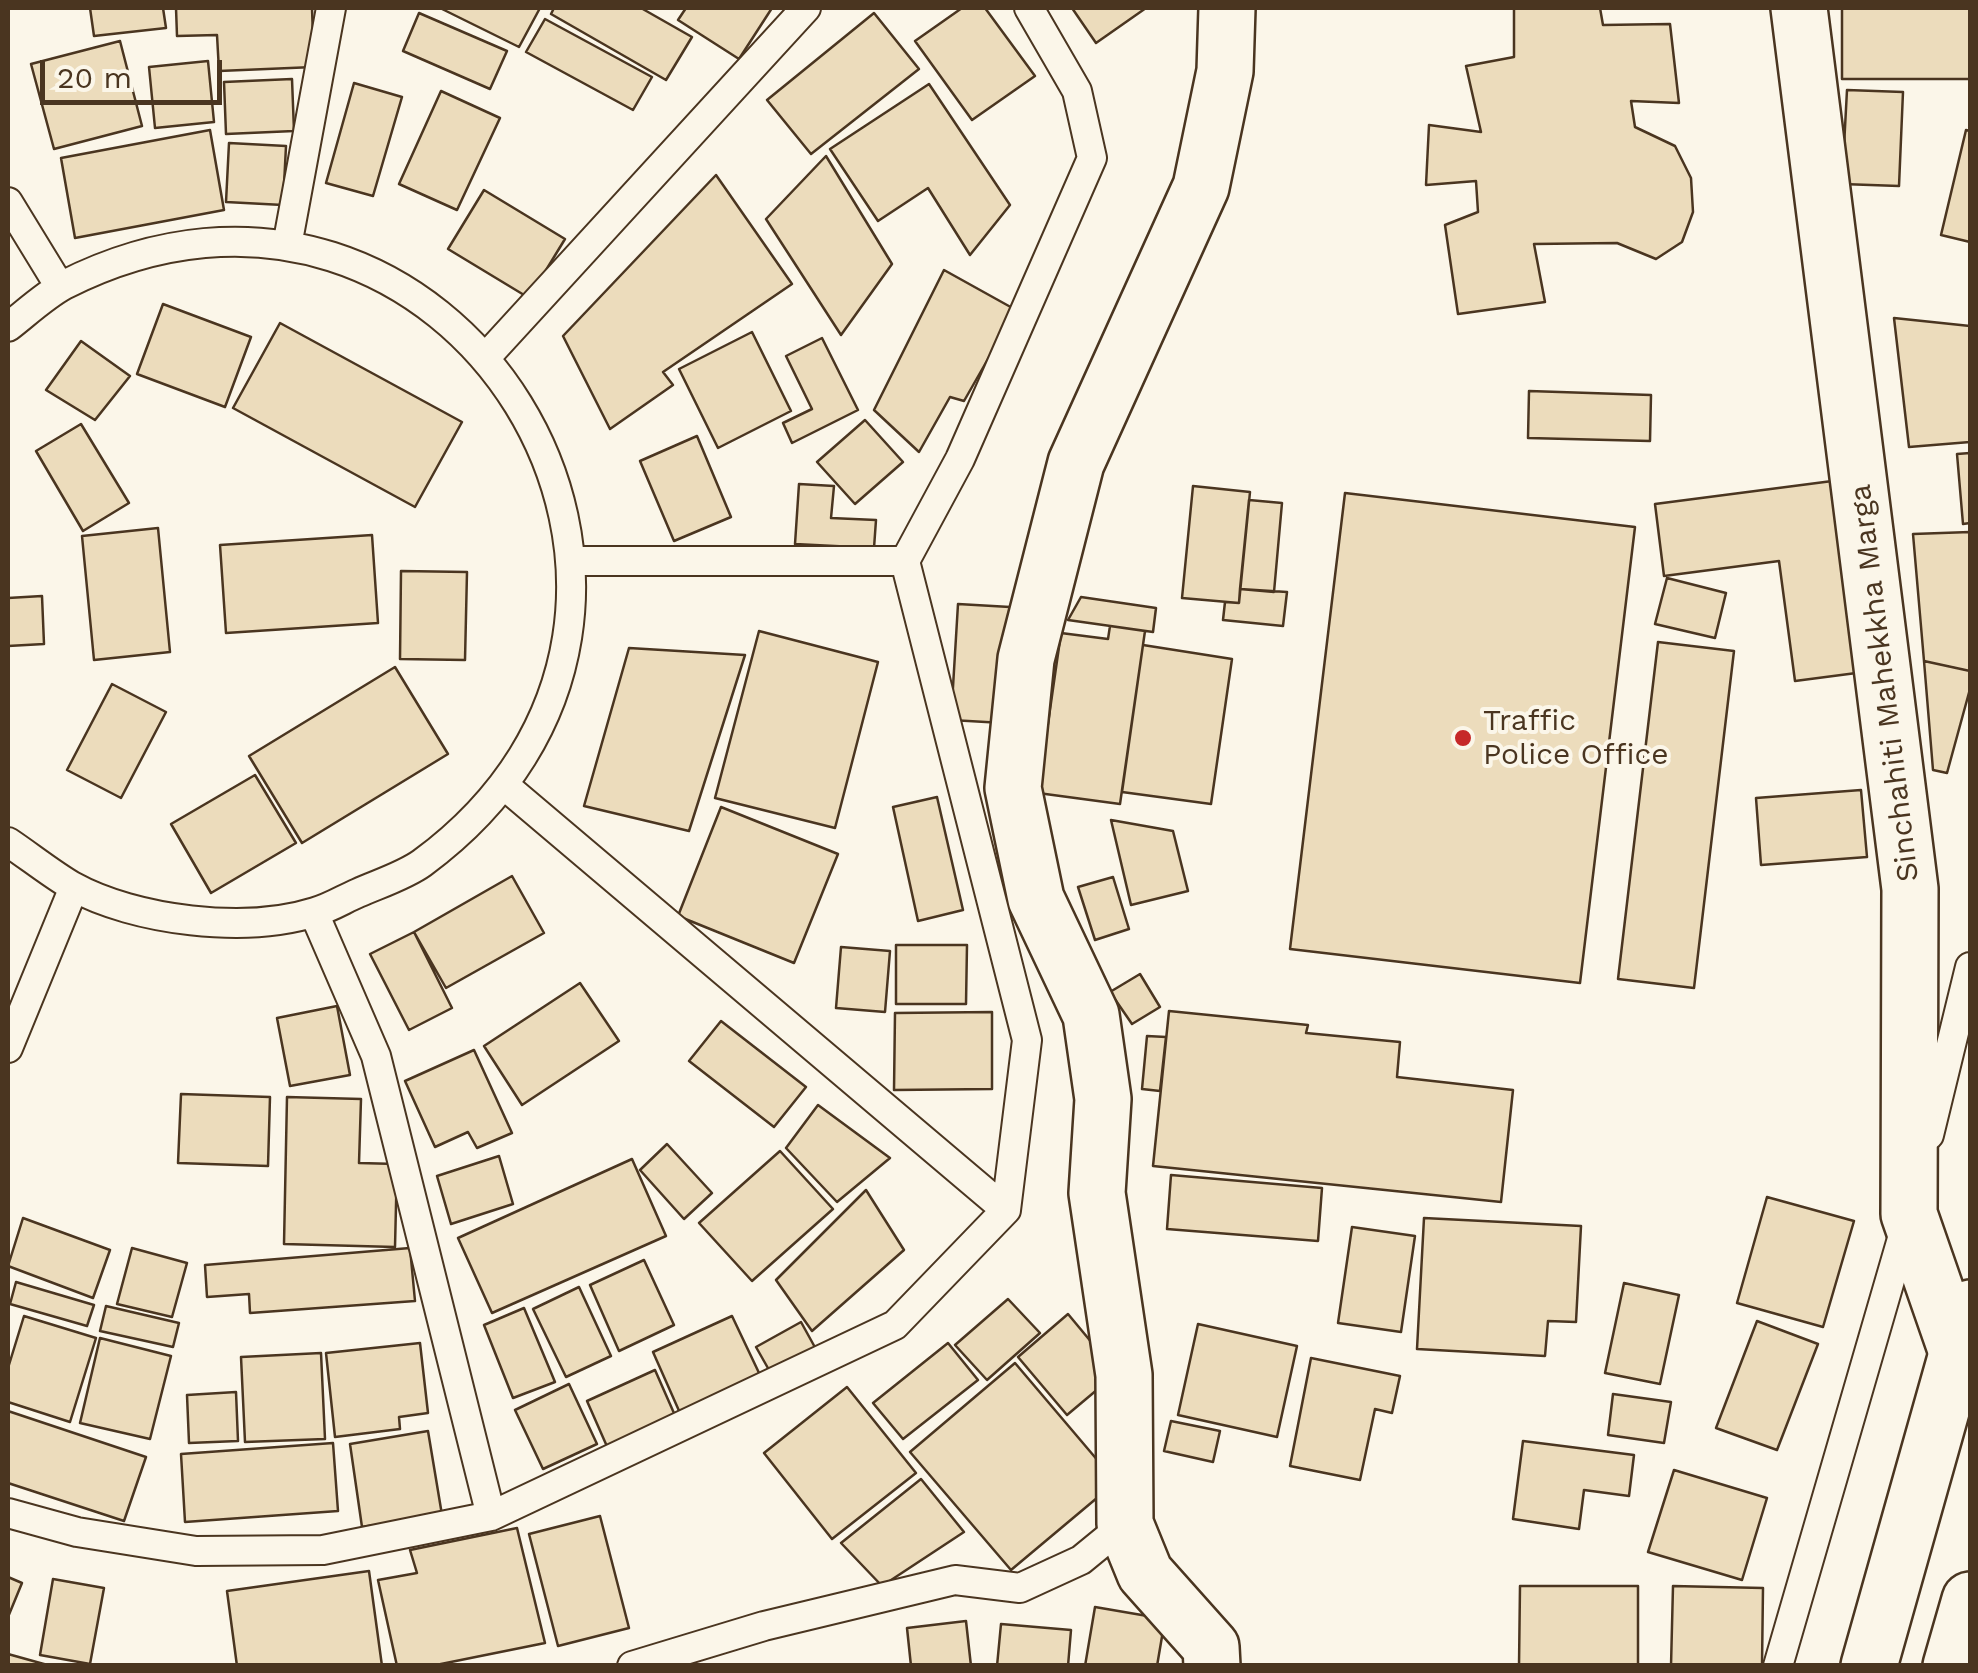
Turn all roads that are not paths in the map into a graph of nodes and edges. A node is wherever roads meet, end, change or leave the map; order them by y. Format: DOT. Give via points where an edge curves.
graph roads {
  1 [pos="331,8"];
  2 [pos="806,8"];
  3 [pos="1028,8"];
  4 [pos="1228,8"];
  5 [pos="1798,8"];
  6 [pos="8,202"];
  7 [pos="287,246"];
  8 [pos="60,287"];
  9 [pos="8,328"];
  10 [pos="487,356"];
  11 [pos="571,560"];
  12 [pos="905,561"];
  13 [pos="504,785"];
  14 [pos="8,842"];
  15 [pos="74,887"];
  16 [pos="314,913"];
  17 [pos="1970,967"];
  18 [pos="8,1048"];
  19 [pos="1006,1210"];
  20 [pos="1909,1214"];
  21 [pos="1964,1331"];
  22 [pos="8,1513"];
  23 [pos="491,1516"];
  24 [pos="1125,1524"];
  25 [pos="1970,1600"];
  26 [pos="632,1666"];
  27 [pos="1212,1666"];
  28 [pos="1778,1666"];
  29 [pos="1869,1666"];
  30 [pos="1951,1666"];
  1 -- 7 [label="lane"];
  2 -- 10 [label="lane"];
  3 -- 12 [label="lane" via="1077,91 1092,158 960,459"];
  4 -- 24 [label="main road" via="1225,71 1200,187 1076,463 1026,659 1013,788 1036,899 1091,1015 1103,1099 1097,1193 1124,1375"];
  5 -- 20 [label="main road, Sinchahiti Mahekkha Marga" via="1910,888"];
  6 -- 8 [label="lane"];
  7 -- 8 [label="lane" via="208,242 132,256"];
  7 -- 10 [label="lane" via="378,277 430,305"];
  8 -- 9 [label="lane"];
  10 -- 11 [label="lane" via="530,418 551,470"];
  11 -- 12 [label="lane"];
  11 -- 13 [label="lane" via="567,640 556,678 544,716"];
  12 -- 19 [label="lane" via="1027,1040"];
  13 -- 16 [label="lane" via="420,864"];
  13 -- 19 [label="lane"];
  14 -- 15 [label="lane"];
  15 -- 16 [label="lane" via="151,915 232,924"];
  15 -- 18 [label="lane"];
  16 -- 23 [label="lane" via="376,1056"];
  17 -- 20 [label="lane"];
  19 -- 23 [label="lane" via="895,1325"];
  20 -- 21 [label="main road, Sinchahiti Mahekkha Marga"];
  20 -- 28 [label="lane"];
  21 -- 29 [label="main road"];
  22 -- 23 [label="lane" via="196,1551 323,1550"];
  24 -- 26 [label="lane" via="1080,1560 1020,1588 955,1580"];
  24 -- 27 [label="main road" via="1145,1573 1211,1647"];
  25 -- 30 [label="main road"];
}
